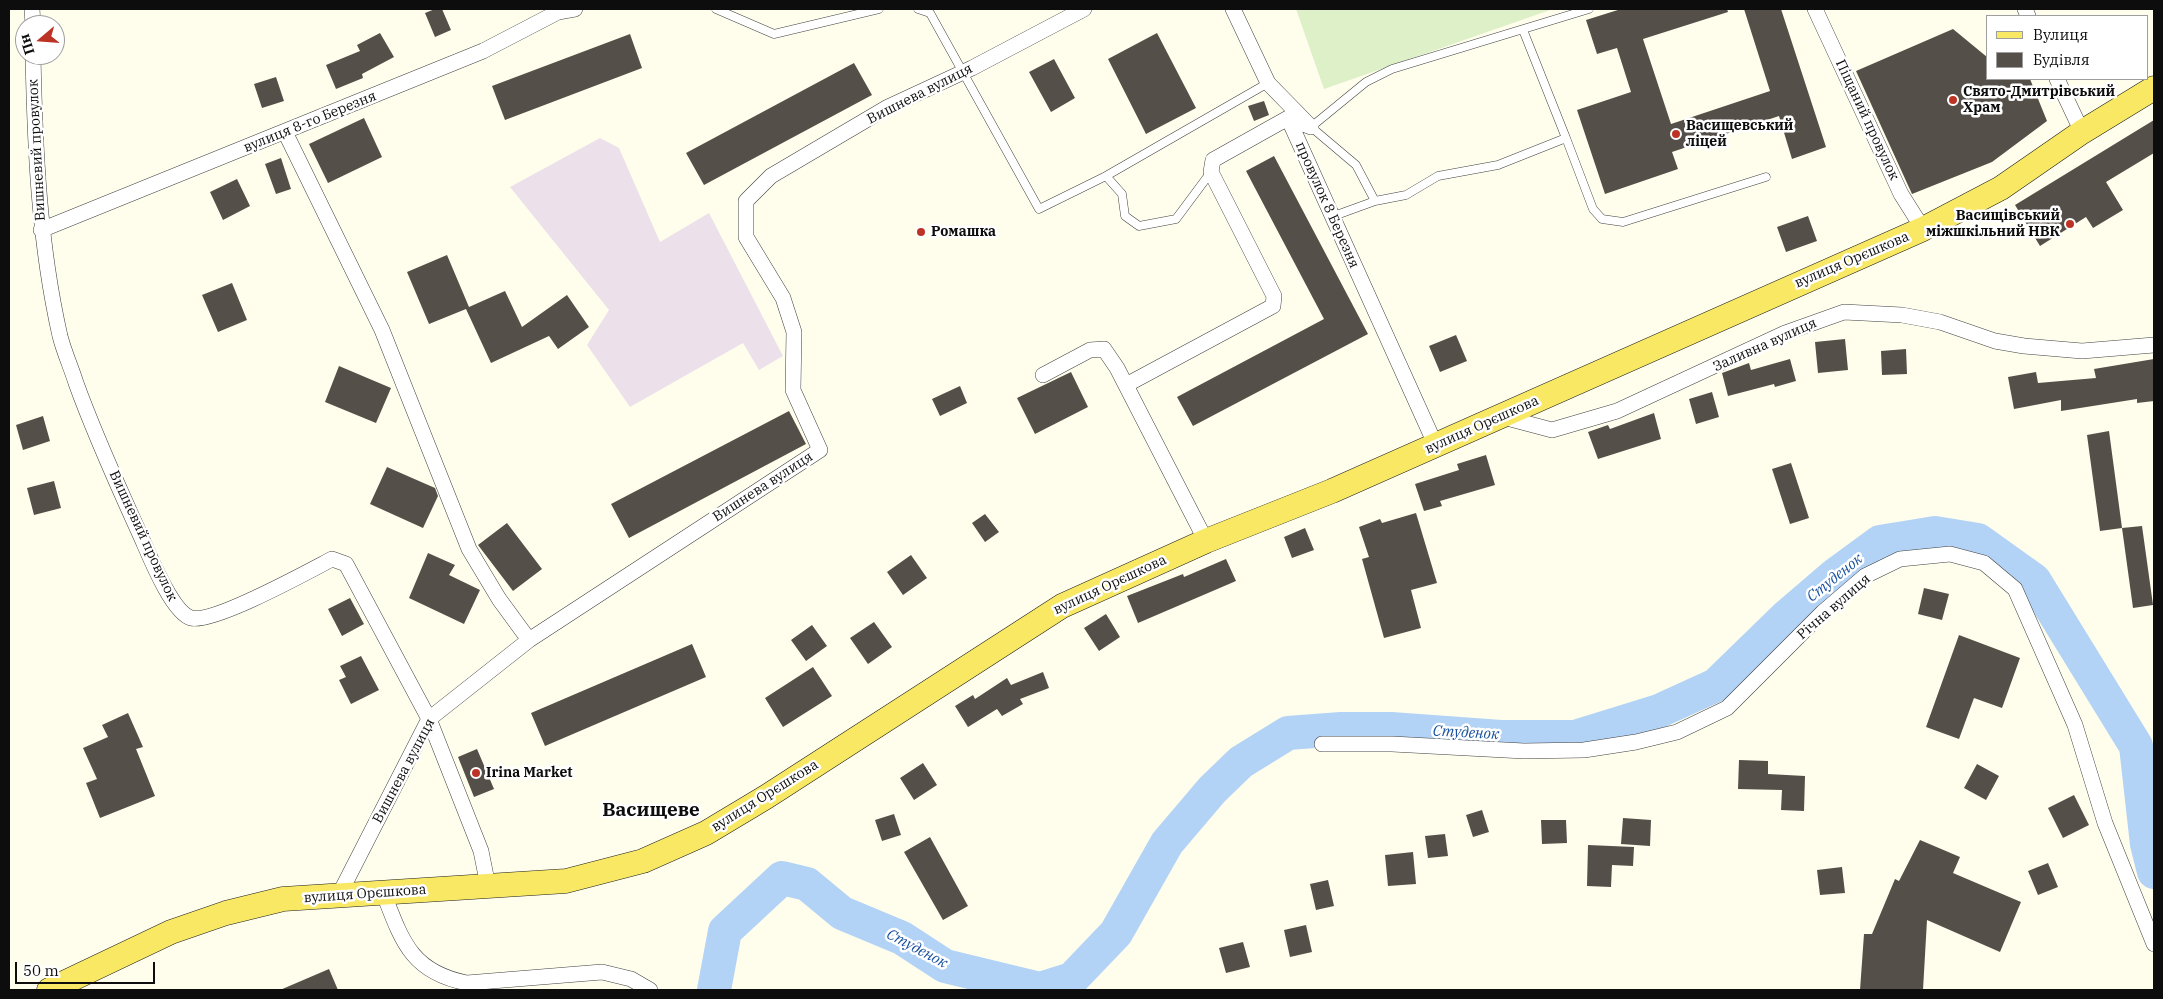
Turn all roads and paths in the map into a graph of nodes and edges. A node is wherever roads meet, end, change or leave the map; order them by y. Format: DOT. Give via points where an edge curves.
graph roads {
  1 [pos="576,9"];
  2 [pos="716,9"];
  3 [pos="879,9"];
  4 [pos="918,9"];
  5 [pos="1084,9"];
  6 [pos="1233,9"];
  7 [pos="1589,9"];
  8 [pos="1815,9"];
  9 [pos="929,11"];
  10 [pos="1523,30"];
  11 [pos="33,65"];
  12 [pos="964,71"];
  13 [pos="2057,80"];
  14 [pos="1268,83"];
  15 [pos="2154,88"];
  16 [pos="1288,118"];
  17 [pos="1311,127"];
  18 [pos="285,132"];
  19 [pos="2082,132"];
  20 [pos="1566,138"];
  21 [pos="1211,172"];
  22 [pos="1106,176"];
  23 [pos="1766,177"];
  24 [pos="1375,201"];
  25 [pos="1331,217"];
  26 [pos="1923,229"];
  27 [pos="41,230"];
  28 [pos="2154,345"];
  29 [pos="1043,375"];
  30 [pos="1126,385"];
  31 [pos="1503,417"];
  32 [pos="1436,446"];
  33 [pos="1206,541"];
  34 [pos="529,640"];
  35 [pos="429,719"];
  36 [pos="1322,744"];
  37 [pos="488,886"];
  38 [pos="383,892"];
  39 [pos="339,895"];
  40 [pos="2154,944"];
  41 [pos="468,987"];
  42 [pos="50,990"];
  43 [pos="650,990"];
  1 -- 18 [label="street, вулиця 8-го Березня" via="558,12 483,51"];
  2 -- 3 [label="lane" via="774,34"];
  4 -- 9 [label="lane"];
  5 -- 12 [label="street, Вишнева вулиця"];
  6 -- 14 [label="street, провулок 8 Березня"];
  7 -- 10 [label="lane"];
  8 -- 26 [label="street, Піщаний провулок" via="1901,194"];
  9 -- 12 [label="lane"];
  10 -- 17 [label="lane" via="1392,69 1366,82"];
  10 -- 20 [label="lane"];
  11 -- 27 [label="street, Вишневий провулок"];
  12 -- 22 [label="lane" via="1039,209"];
  12 -- 34 [label="street, Вишнева вулиця" via="888,108 771,176 746,201 746,237 783,298 794,332 793,390 820,450"];
  13 -- 19 [label="street"];
  14 -- 17 [label="street, провулок 8 Березня"];
  14 -- 22 [label="lane"];
  15 -- 19 [label="main road, вулиця Орєшкова"];
  16 -- 17 [label="street, провулок 8 Березня"];
  16 -- 21 [label="street" via="1213,160"];
  16 -- 25 [label="street, провулок 8 Березня"];
  17 -- 24 [label="lane" via="1356,165"];
  18 -- 27 [label="street, вулиця 8-го Березня"];
  18 -- 34 [label="street" via="382,330 469,549"];
  19 -- 26 [label="main road, вулиця Орєшкова" via="2001,188"];
  20 -- 23 [label="lane" via="1593,209 1602,219 1623,222"];
  20 -- 24 [label="lane" via="1498,165 1438,176 1406,195"];
  21 -- 22 [label="lane" via="1176,220 1139,226 1125,216 1122,194"];
  21 -- 30 [label="street" via="1274,296 1273,306"];
  24 -- 25 [label="lane"];
  25 -- 32 [label="street, провулок 8 Березня"];
  26 -- 31 [label="main road, вулиця Орєшкова"];
  27 -- 35 [label="street, Вишневий провулок" via="61,338 87,413 150,558 176,606 190,618 205,618 268,592 332,558 346,564"];
  28 -- 31 [label="street, Заливна вулиця" via="2082,351 2024,346 1995,341 1940,322 1902,315 1844,312 1786,333 1617,411 1552,430"];
  29 -- 30 [label="street" via="1090,350 1104,349"];
  30 -- 33 [label="street"];
  31 -- 32 [label="main road, вулиця Орєшкова"];
  32 -- 33 [label="main road, вулиця Орєшкова"];
  33 -- 37 [label="main road, вулиця Орєшкова" via="1062,606 706,834 643,861 566,881"];
  34 -- 35 [label="street, Вишнева вулиця"];
  35 -- 37 [label="street, Вишневий провулок" via="481,851"];
  35 -- 39 [label="street, Вишнева вулиця"];
  36 -- 40 [label="street, Річна вулиця" via="1584,750 1677,732 1727,708 1823,612 1865,576 1900,559 1950,554 1984,563 2015,589 2075,725 2105,823"];
  37 -- 38 [label="main road, вулиця Орєшкова"];
  38 -- 39 [label="main road, вулиця Орєшкова"];
  38 -- 41 [label="street" via="401,937 413,954 429,970"];
  39 -- 42 [label="main road, вулиця Орєшкова" via="283,899 226,913 171,932"];
  41 -- 43 [label="street" via="602,972 631,979"];
}
